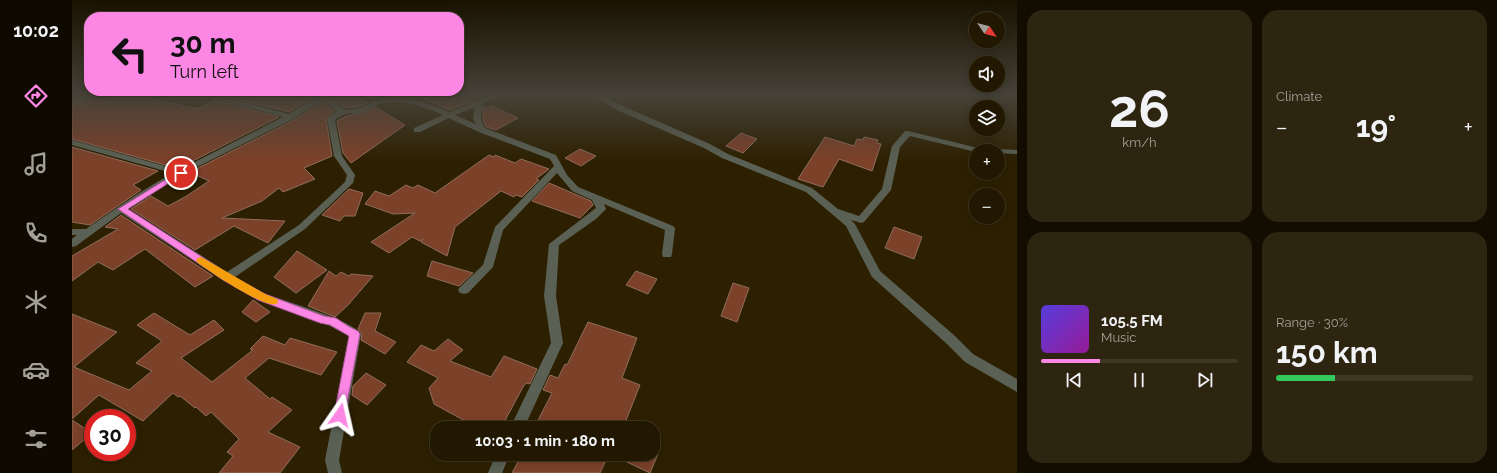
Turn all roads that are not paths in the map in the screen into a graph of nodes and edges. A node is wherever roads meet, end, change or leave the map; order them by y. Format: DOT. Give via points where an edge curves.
graph roads {
  1 [pos="290,117"];
  2 [pos="334,117"];
  3 [pos="445,117"];
  4 [pos="454,117"];
  5 [pos="477,117"];
  6 [pos="641,117"];
  7 [pos="417,130"];
  8 [pos="482,130"];
  9 [pos="72,142"];
  10 [pos="1017,152"];
  11 [pos="558,167"];
  12 [pos="181,173"];
  13 [pos="596,198"];
  14 [pos="122,209"];
  15 [pos="834,210"];
  16 [pos="72,232"];
  17 [pos="87,232"];
  18 [pos="72,244"];
  19 [pos="667,254"];
  20 [pos="226,277"];
  21 [pos="464,290"];
  22 [pos="1017,386"];
  23 [pos="520,421"];
  24 [pos="501,461"];
  25 [pos="335,473"];
  26 [pos="495,473"];
  1 -- 12 [label="street"];
  2 -- 20 [label="street" via="331,119 338,156 351,175 349,183 302,227"];
  3 -- 7 [label="street"];
  4 -- 8 [label="street"];
  5 -- 8 [label="street"];
  6 -- 15 [label="street" via="725,156 809,190"];
  8 -- 11 [label="street" via="552,157"];
  9 -- 12 [label="street"];
  10 -- 15 [label="street" via="978,150 908,133 896,146 886,190 861,220"];
  11 -- 13 [label="street" via="575,189"];
  11 -- 21 [label="street" via="498,229 488,267"];
  12 -- 14 [label="street"];
  13 -- 19 [label="street" via="670,228"];
  13 -- 23 [label="street" via="600,209 593,217 554,244 550,296 557,343"];
  14 -- 17 [label="street"];
  14 -- 20 [label="street"];
  15 -- 22 [label="street" via="850,224 876,274 969,358"];
  16 -- 17 [label="street"];
  17 -- 18 [label="street"];
  20 -- 25 [label="street" via="262,297 333,321 355,334 332,460"];
  24 -- 26 [label="street"];
}
